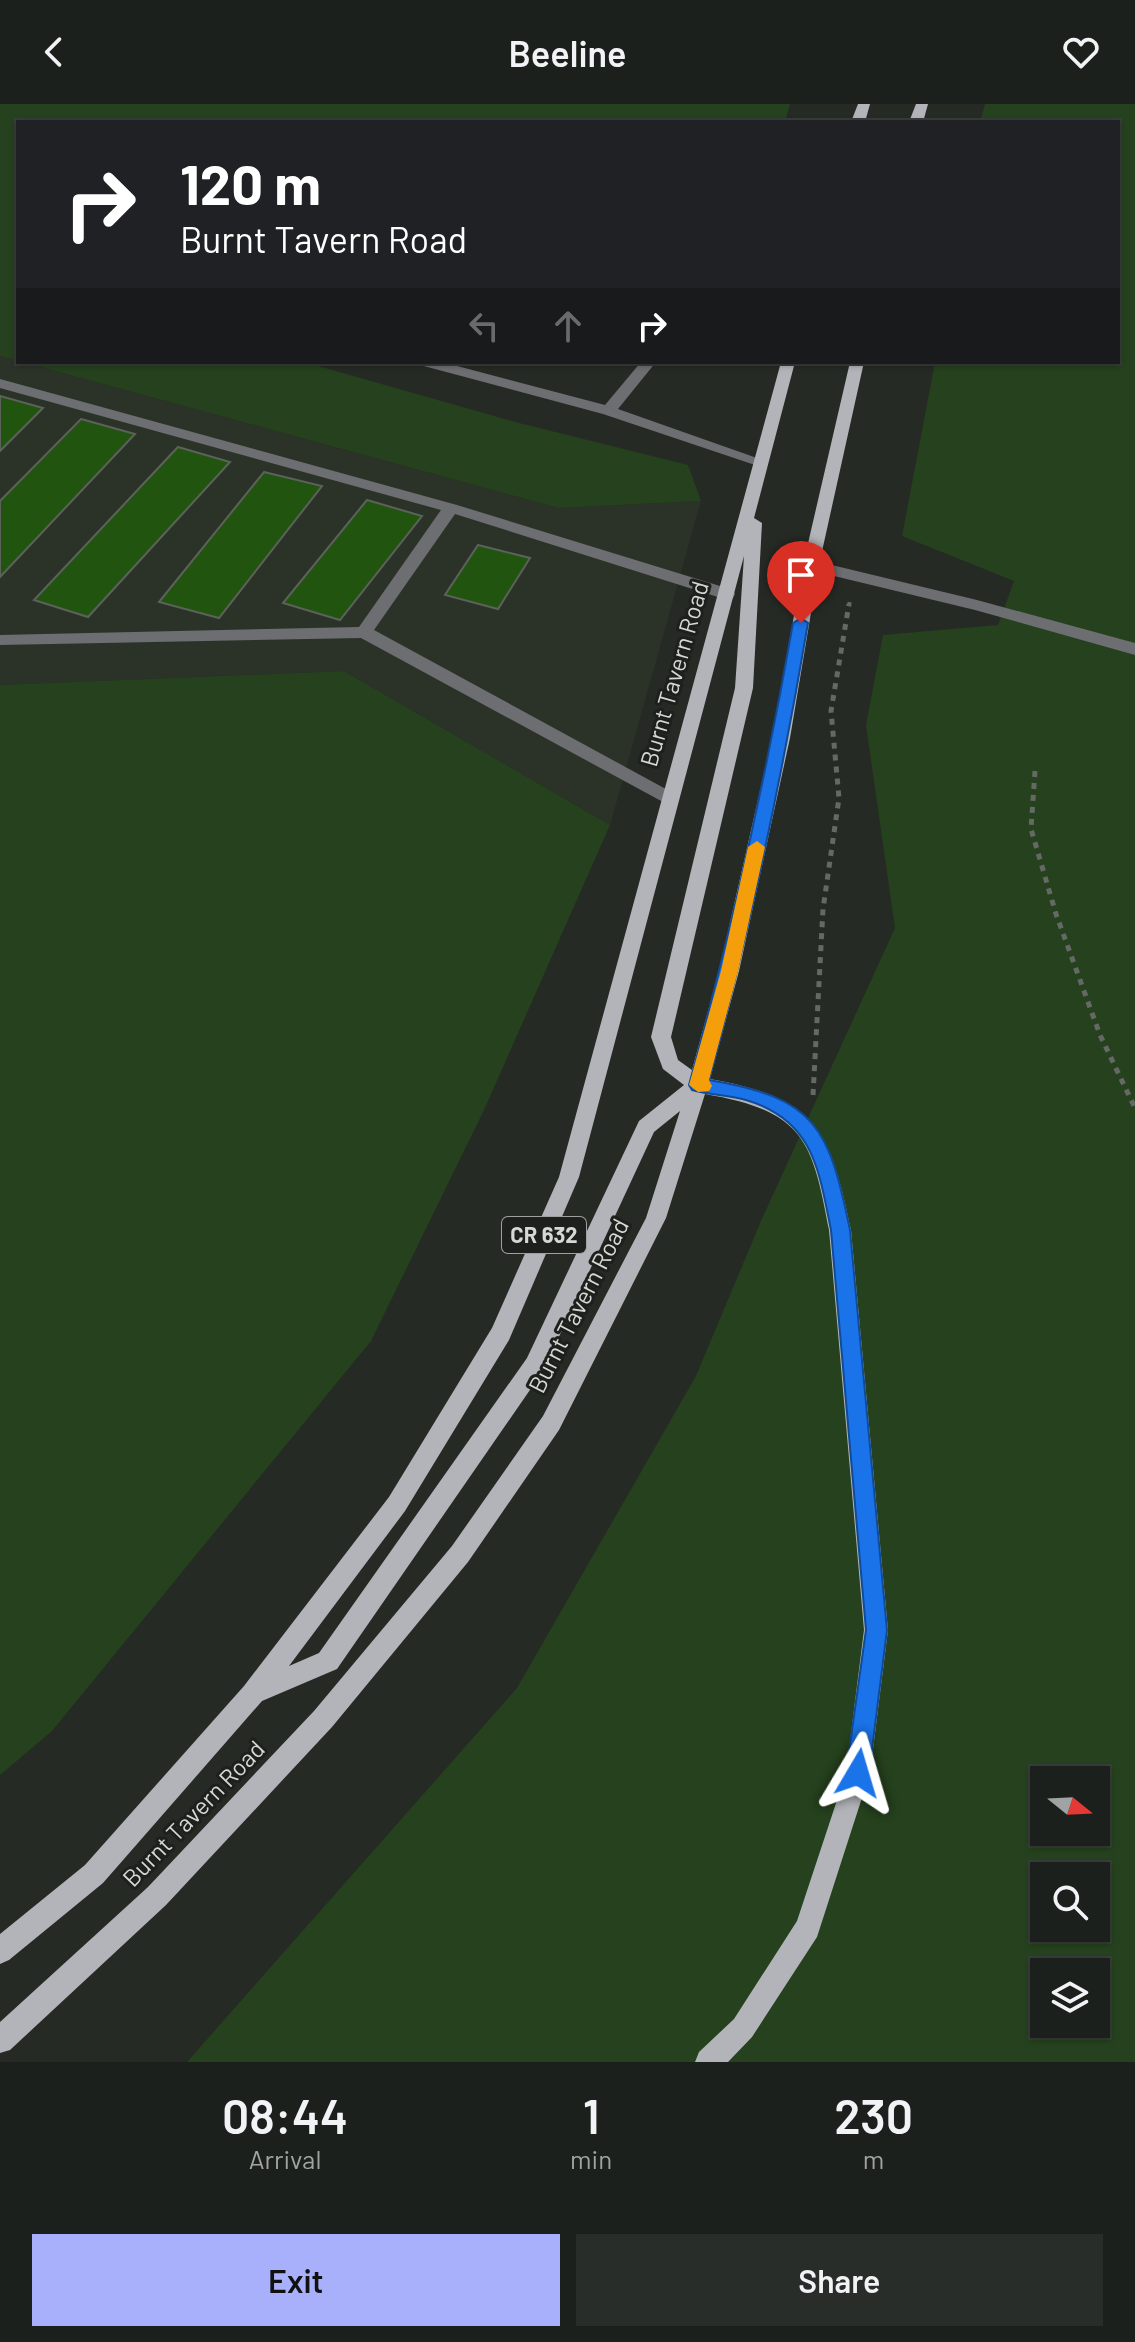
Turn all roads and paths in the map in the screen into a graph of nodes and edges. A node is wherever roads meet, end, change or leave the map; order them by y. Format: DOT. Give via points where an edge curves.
graph roads {
  1 [pos="432,364"];
  2 [pos="647,364"];
  3 [pos="787,364"];
  4 [pos="857,364"];
  5 [pos="0,383"];
  6 [pos="608,411"];
  7 [pos="759,465"];
  8 [pos="451,508"];
  9 [pos="811,565"];
  10 [pos="859,577"];
  11 [pos="727,594"];
  12 [pos="364,632"];
  13 [pos="0,640"];
  14 [pos="1135,649"];
  15 [pos="1035,771"];
  16 [pos="669,798"];
  17 [pos="698,1085"];
  18 [pos="1135,1108"];
  19 [pos="811,1132"];
  20 [pos="253,1694"];
  21 [pos="0,1951"];
  22 [pos="0,2040"];
  23 [pos="709,2062"];
  1 -- 6 [label="lane"];
  2 -- 6 [label="lane"];
  3 -- 7 [label="main road, Burnt Tavern Road / CR 632"];
  4 -- 9 [label="main road, Burnt Tavern Road"];
  5 -- 8 [label="lane"];
  6 -- 7 [label="lane"];
  7 -- 11 [label="main road, Burnt Tavern Road / CR 632"];
  7 -- 17 [label="main road" via="744,688 661,1037 670,1064"];
  8 -- 11 [label="lane"];
  8 -- 12 [label="lane"];
  9 -- 10 [label="lane"];
  9 -- 17 [label="main road, Burnt Tavern Road" via="781,738"];
  10 -- 14 [label="lane"];
  10 -- 19 [label="path" via="839,652 831,711 839,798 822,923"];
  11 -- 16 [label="main road, Burnt Tavern Road / CR 632"];
  12 -- 13 [label="lane"];
  12 -- 16 [label="lane"];
  15 -- 18 [label="path" via="1031,829 1056,914 1100,1035"];
  16 -- 20 [label="main road, Burnt Tavern Road / CR 632" via="569,1177 501,1333 397,1504"];
  17 -- 19 [label="main road" via="750,1094 783,1108"];
  17 -- 20 [label="main road" via="646,1127 535,1364 328,1661"];
  17 -- 22 [label="main road, Burnt Tavern Road" via="656,1218 551,1423 460,1554 323,1719 157,1896"];
  19 -- 23 [label="main road" via="829,1174 840,1230 876,1630 858,1773 808,1928 743,2028"];
  20 -- 21 [label="main road, Burnt Tavern Road / CR 632" via="94,1874"];
}
